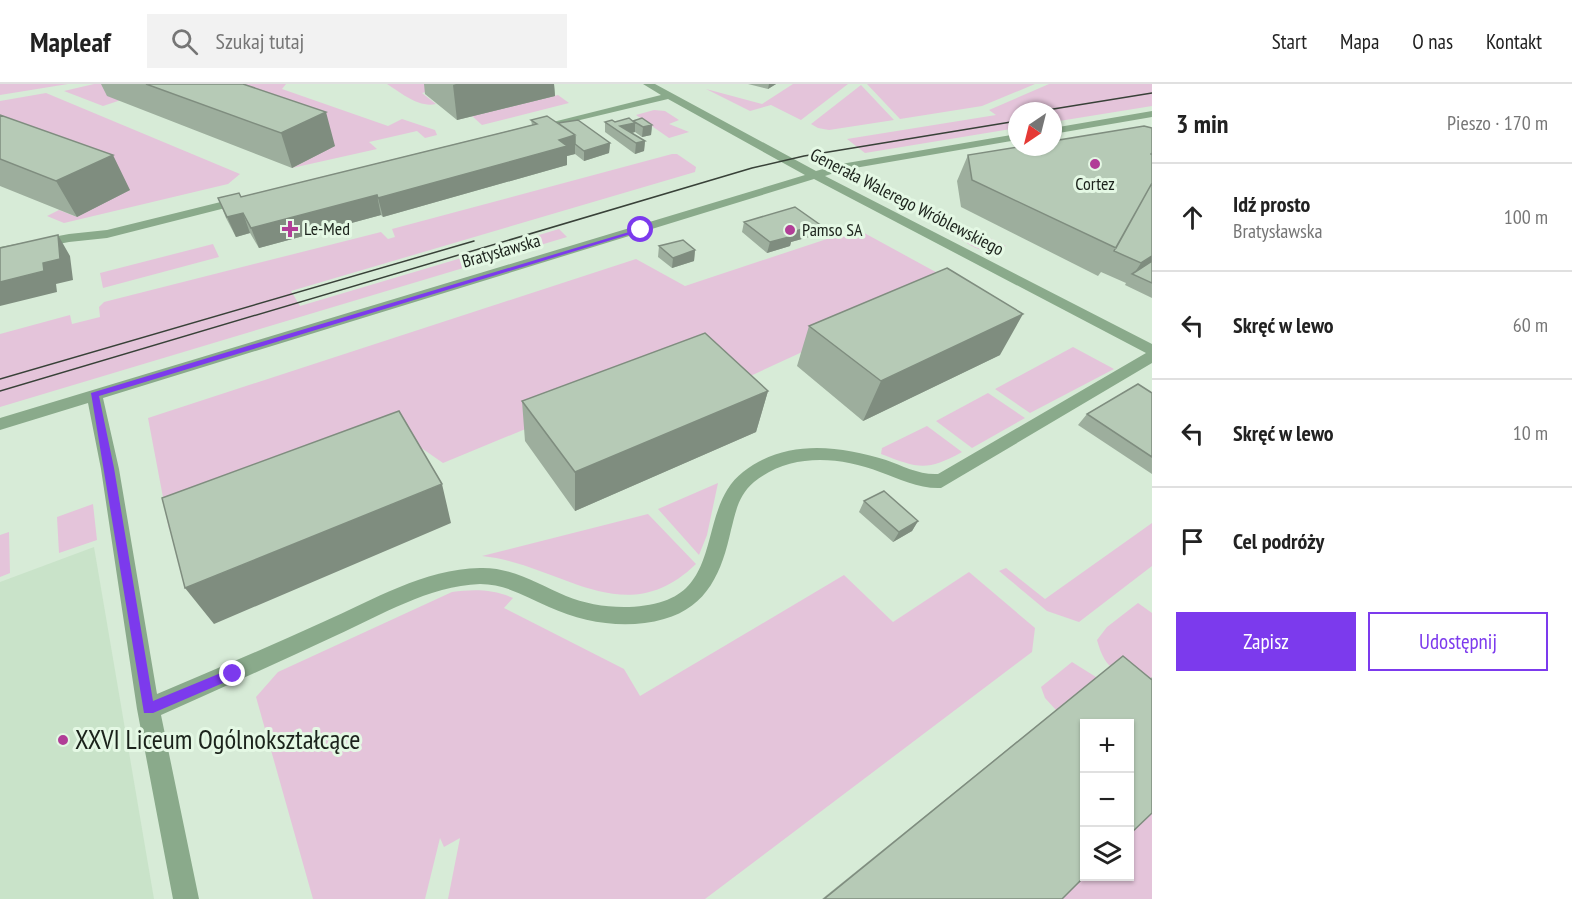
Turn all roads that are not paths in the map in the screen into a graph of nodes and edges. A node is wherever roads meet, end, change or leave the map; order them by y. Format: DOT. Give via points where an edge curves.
graph roads {
  1 [pos="648,84"];
  2 [pos="669,96"];
  3 [pos="1152,114"];
  4 [pos="1062,129"];
  5 [pos="518,132"];
  6 [pos="1008,138"];
  7 [pos="814,175"];
  8 [pos="261,196"];
  9 [pos="0,251"];
  10 [pos="1152,350"];
  11 [pos="1152,356"];
  12 [pos="94,395"];
  13 [pos="0,424"];
  14 [pos="148,709"];
  15 [pos="186,899"];
  1 -- 2 [label="street, Generała Walerego Wróblewskiego"];
  2 -- 5 [label="street"];
  2 -- 7 [label="street, Generała Walerego Wróblewskiego"];
  3 -- 4 [label="street"];
  6 -- 7 [label="street, Bratysławska"];
  7 -- 10 [label="street, Generała Walerego Wróblewskiego"];
  7 -- 12 [label="street, Bratysławska"];
  8 -- 9 [label="street" via="107,234"];
  11 -- 14 [label="street" via="941,481 919,479 830,452 786,458 753,473 731,496 714,560 703,584 686,602 667,609 633,614 579,609 509,578 482,576 432,582"];
  12 -- 13 [label="street, Bratysławska"];
  12 -- 14 [label="street" via="110,468"];
  14 -- 15 [label="street"];
}
